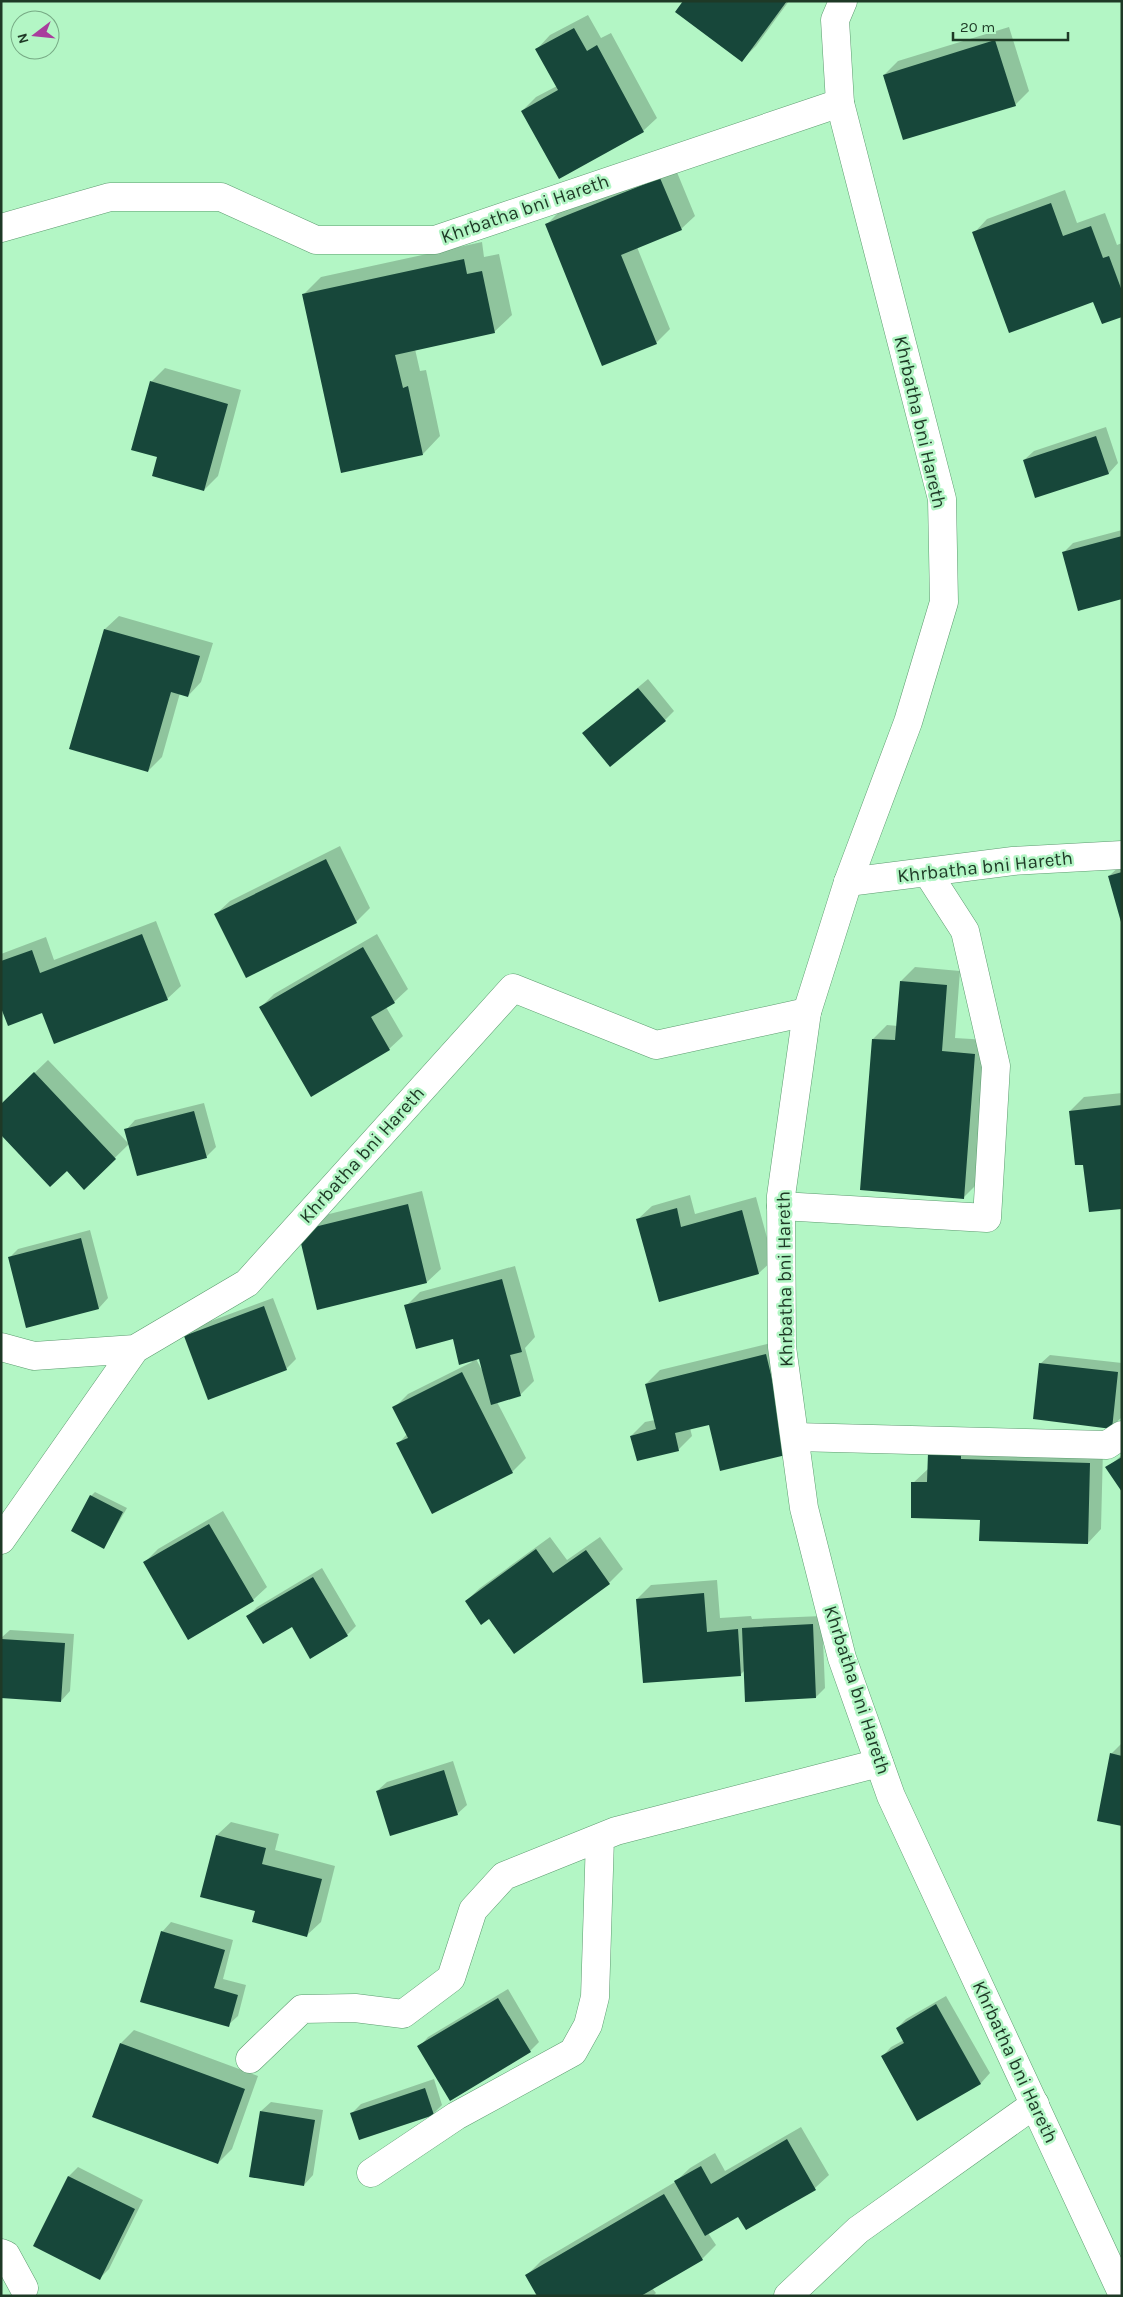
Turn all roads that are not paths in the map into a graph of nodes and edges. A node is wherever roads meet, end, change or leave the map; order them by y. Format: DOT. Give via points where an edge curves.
graph roads {
  1 [pos="844,1"];
  2 [pos="840,103"];
  3 [pos="1,228"];
  4 [pos="1122,855"];
  5 [pos="927,872"];
  6 [pos="848,882"];
  7 [pos="807,1012"];
  8 [pos="781,1206"];
  9 [pos="1,1348"];
  10 [pos="135,1349"];
  11 [pos="1122,1435"];
  12 [pos="795,1437"];
  13 [pos="1,1540"];
  14 [pos="879,1763"];
  15 [pos="600,1838"];
  16 [pos="250,2059"];
  17 [pos="1035,2104"];
  18 [pos="370,2173"];
  19 [pos="1,2253"];
  20 [pos="24,2288"];
  21 [pos="1122,2294"];
  22 [pos="788,2296"];
  1 -- 2 [label="street, Khrbatha bni Hareth" via="836,20"];
  2 -- 3 [label="street, Khrbatha bni Hareth" via="435,240 316,240 221,197 110,198"];
  2 -- 6 [label="street, Khrbatha bni Hareth" via="942,499 944,602 908,722"];
  4 -- 5 [label="street, Khrbatha bni Hareth" via="1013,861"];
  5 -- 6 [label="street, Khrbatha bni Hareth"];
  5 -- 8 [label="street" via="965,931 996,1066 987,1218"];
  6 -- 7 [label="street, Khrbatha bni Hareth"];
  7 -- 8 [label="street, Khrbatha bni Hareth"];
  7 -- 10 [label="street, Khrbatha bni Hareth" via="656,1045 513,988 247,1283"];
  8 -- 12 [label="street, Khrbatha bni Hareth" via="782,1347"];
  9 -- 10 [label="street" via="34,1356"];
  10 -- 13 [label="street, Khrbatha bni Hareth"];
  11 -- 12 [label="street" via="1107,1445"];
  12 -- 14 [label="street, Khrbatha bni Hareth" via="804,1508 842,1658"];
  14 -- 15 [label="street" via="616,1831"];
  14 -- 17 [label="street, Khrbatha bni Hareth" via="891,1796"];
  15 -- 16 [label="street" via="504,1876 473,1910 452,1978 403,2014 355,2008 302,2008"];
  15 -- 18 [label="street" via="595,1997 588,2025 573,2052 456,2116"];
  17 -- 21 [label="street, Khrbatha bni Hareth"];
  17 -- 22 [label="street" via="858,2230"];
  19 -- 20 [label="street" via="6,2254"];
}
